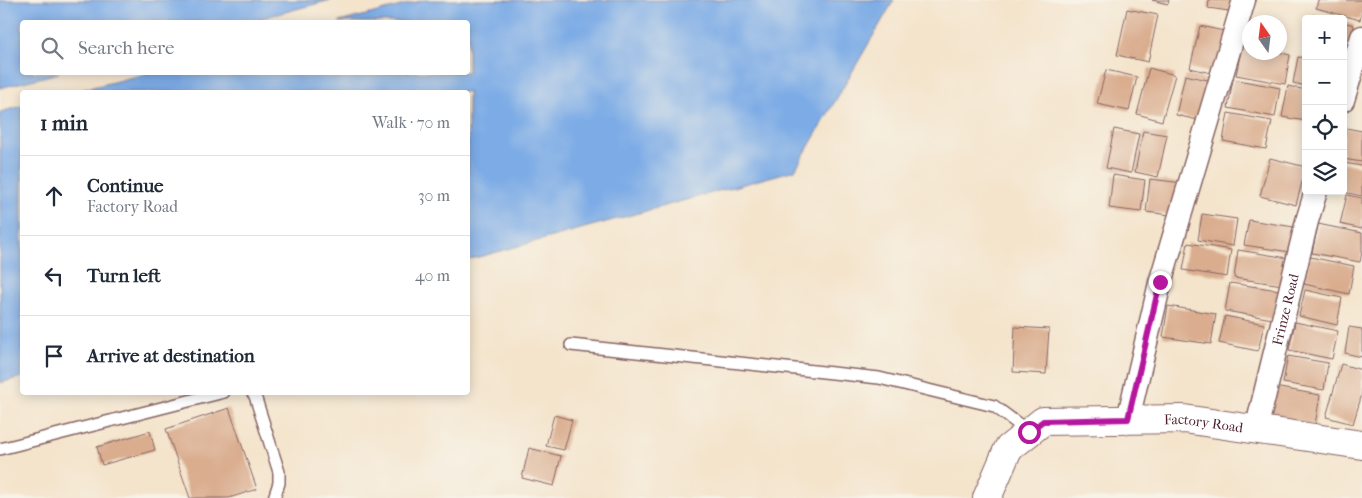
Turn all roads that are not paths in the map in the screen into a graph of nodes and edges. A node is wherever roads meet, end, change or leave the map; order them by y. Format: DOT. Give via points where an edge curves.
graph roads {
  1 [pos="1244,0"];
  2 [pos="1362,37"];
  3 [pos="1347,87"];
  4 [pos="1315,195"];
  5 [pos="571,345"];
  6 [pos="212,395"];
  7 [pos="254,395"];
  8 [pos="1128,419"];
  9 [pos="1036,427"];
  10 [pos="1256,430"];
  11 [pos="1362,445"];
  12 [pos="0,450"];
  13 [pos="274,498"];
  14 [pos="987,498"];
  1 -- 8 [label="street" via="1160,282"];
  2 -- 3 [label="street"];
  4 -- 10 [label="street, Frinze Road"];
  5 -- 9 [label="lane" via="879,378 994,406"];
  6 -- 12 [label="lane"];
  7 -- 13 [label="lane" via="279,472"];
  8 -- 9 [label="street, Factory Road"];
  8 -- 10 [label="street, Factory Road" via="1184,419"];
  9 -- 14 [label="street" via="1008,448"];
  10 -- 11 [label="street, Factory Road"];
}
